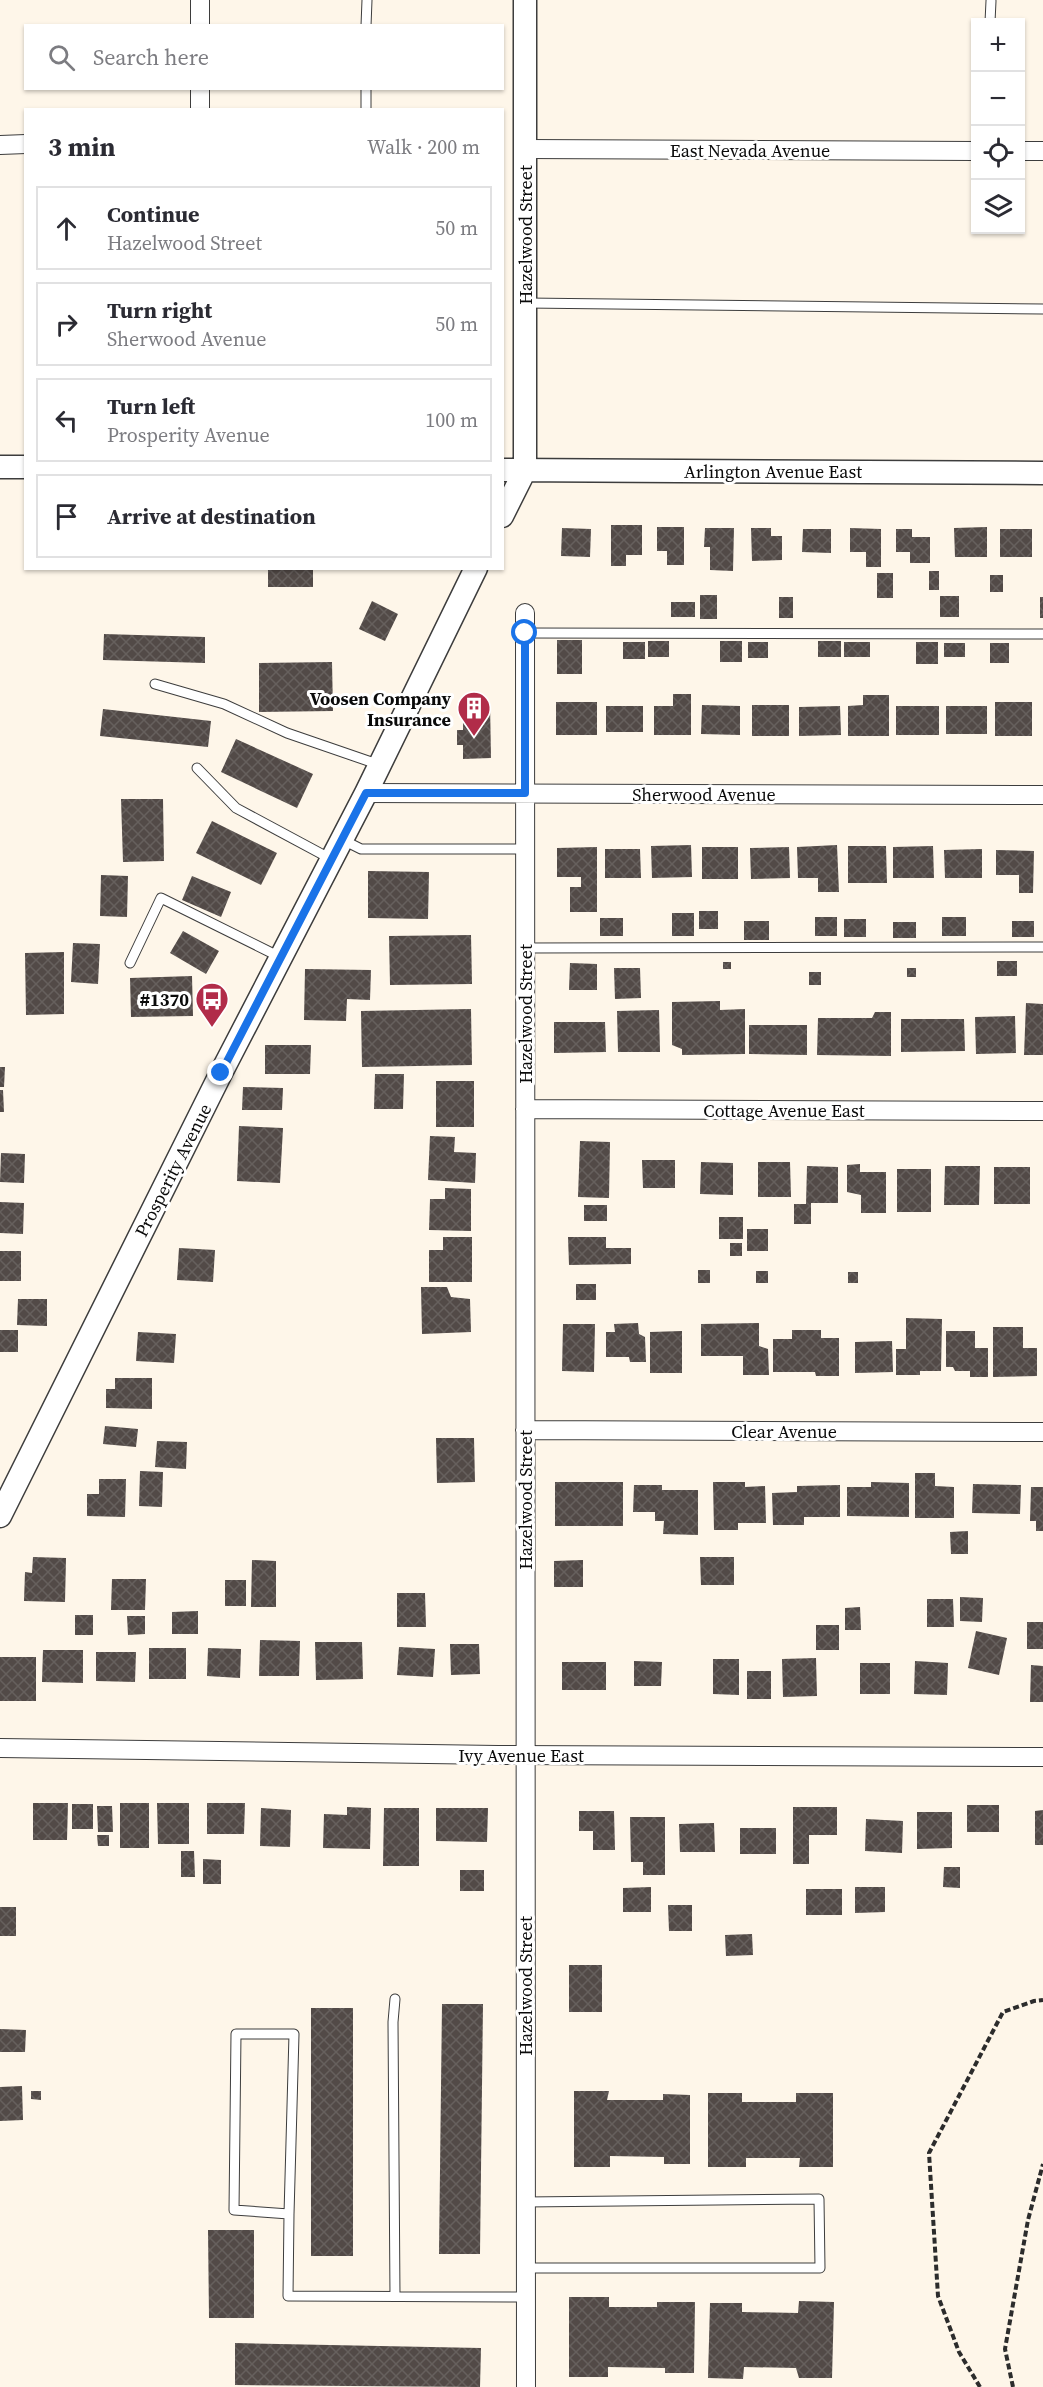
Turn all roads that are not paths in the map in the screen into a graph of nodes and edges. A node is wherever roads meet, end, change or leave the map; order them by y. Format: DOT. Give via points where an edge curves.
graph roads {
  1 [pos="200,0"];
  2 [pos="367,0"];
  3 [pos="525,0"];
  4 [pos="991,1"];
  5 [pos="990,18"];
  6 [pos="200,24"];
  7 [pos="366,24"];
  8 [pos="200,90"];
  9 [pos="366,90"];
  10 [pos="200,108"];
  11 [pos="366,108"];
  12 [pos="24,144"];
  13 [pos="0,145"];
  14 [pos="525,149"];
  15 [pos="971,151"];
  16 [pos="1025,151"];
  17 [pos="1043,151"];
  18 [pos="525,303"];
  19 [pos="1043,309"];
  20 [pos="0,467"];
  21 [pos="24,467"];
  22 [pos="504,470"];
  23 [pos="525,470"];
  24 [pos="1043,473"];
  25 [pos="504,512"];
  26 [pos="475,570"];
  27 [pos="525,613"];
  28 [pos="525,633"];
  29 [pos="1043,634"];
  30 [pos="155,684"];
  31 [pos="380,765"];
  32 [pos="196,768"];
  33 [pos="366,793"];
  34 [pos="525,793"];
  35 [pos="1043,795"];
  36 [pos="336,849"];
  37 [pos="525,849"];
  38 [pos="1043,947"];
  39 [pos="525,948"];
  40 [pos="280,957"];
  41 [pos="130,963"];
  42 [pos="525,1108"];
  43 [pos="1043,1111"];
  44 [pos="525,1430"];
  45 [pos="1043,1432"];
  46 [pos="0,1516"];
  47 [pos="0,1748"];
  48 [pos="525,1755"];
  49 [pos="1043,1757"];
  50 [pos="395,1999"];
  51 [pos="525,2202"];
  52 [pos="289,2214"];
  53 [pos="525,2268"];
  54 [pos="395,2296"];
  55 [pos="525,2297"];
  56 [pos="526,2387"];
  1 -- 6 [label="street"];
  2 -- 7 [label="lane"];
  3 -- 14 [label="street, Hazelwood Street"];
  4 -- 5 [label="lane"];
  8 -- 10 [label="street"];
  9 -- 11 [label="lane"];
  12 -- 13 [label="street"];
  14 -- 15 [label="street, East Nevada Avenue"];
  14 -- 18 [label="street, Hazelwood Street"];
  16 -- 17 [label="street"];
  18 -- 19 [label="lane"];
  18 -- 23 [label="street, Hazelwood Street"];
  20 -- 21 [label="street"];
  22 -- 23 [label="street, Arlington Avenue East"];
  23 -- 24 [label="street, Arlington Avenue East"];
  23 -- 25 [label="street"];
  26 -- 31 [label="street, Prosperity Avenue"];
  27 -- 28 [label="street, Hazelwood Street"];
  28 -- 29 [label="lane"];
  28 -- 34 [label="street, Hazelwood Street"];
  30 -- 31 [label="lane" via="224,704 287,733"];
  31 -- 33 [label="street, Prosperity Avenue"];
  32 -- 36 [label="lane" via="236,808"];
  33 -- 34 [label="street, Sherwood Avenue"];
  33 -- 36 [label="street, Prosperity Avenue"];
  34 -- 35 [label="street, Sherwood Avenue"];
  34 -- 37 [label="street, Hazelwood Street"];
  36 -- 37 [label="lane"];
  36 -- 40 [label="street, Prosperity Avenue"];
  37 -- 39 [label="street, Hazelwood Street"];
  38 -- 39 [label="lane"];
  39 -- 42 [label="street, Hazelwood Street"];
  40 -- 41 [label="lane" via="161,898"];
  40 -- 46 [label="street, Prosperity Avenue"];
  42 -- 43 [label="street, Cottage Avenue East"];
  42 -- 44 [label="street, Hazelwood Street"];
  44 -- 45 [label="street, Clear Avenue"];
  44 -- 48 [label="street, Hazelwood Street"];
  47 -- 48 [label="street, Ivy Avenue East"];
  48 -- 49 [label="street, Ivy Avenue East"];
  48 -- 51 [label="street, Hazelwood Street"];
  50 -- 54 [label="lane"];
  51 -- 53 [label="street, Hazelwood Street"];
  51 -- 53 [label="lane" via="819,2199 820,2268"];
  52 -- 52 [label="lane" via="234,2210 236,2034 294,2034"];
  52 -- 54 [label="lane" via="288,2296"];
  53 -- 55 [label="street, Hazelwood Street"];
  54 -- 55 [label="lane"];
  55 -- 56 [label="street, Hazelwood Street"];
}
